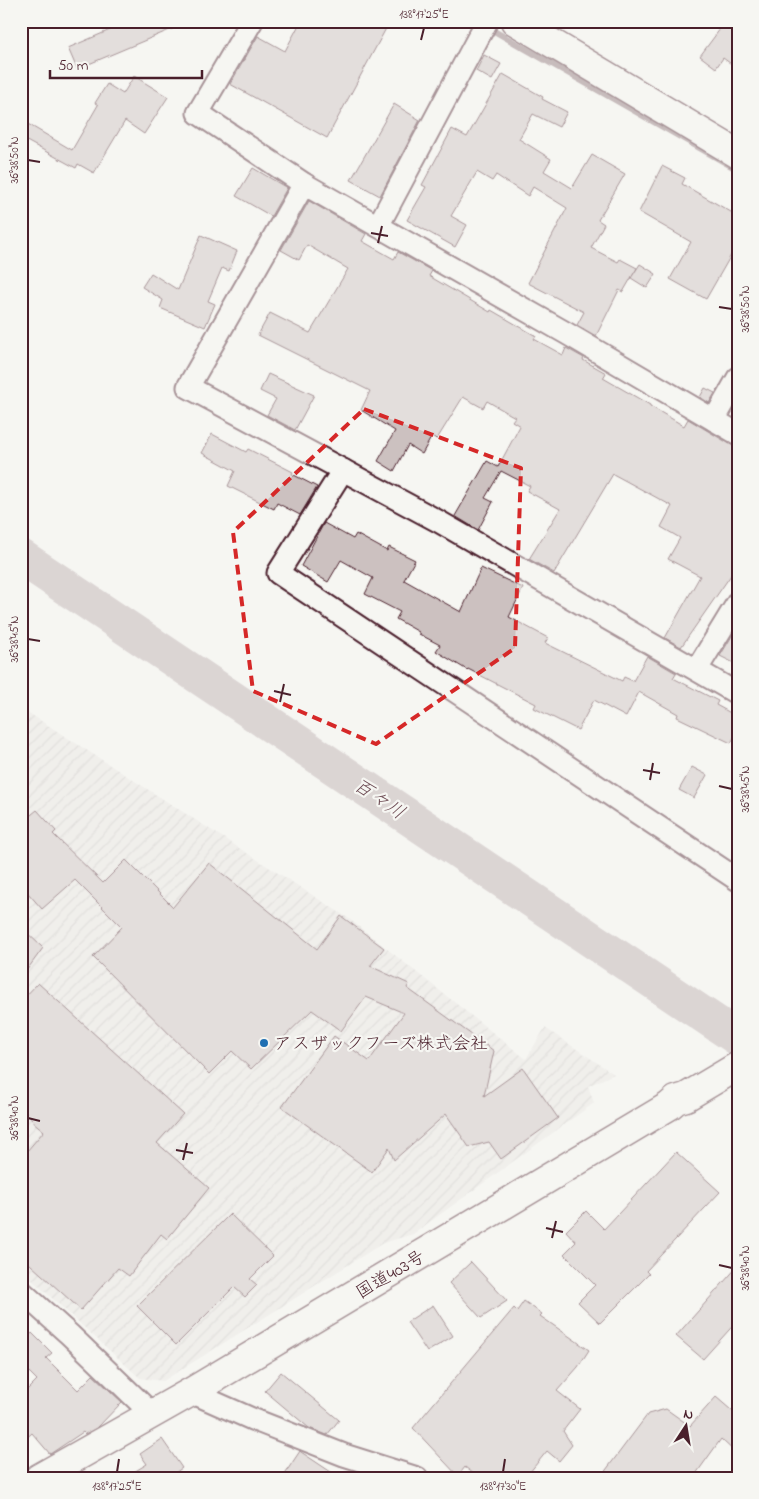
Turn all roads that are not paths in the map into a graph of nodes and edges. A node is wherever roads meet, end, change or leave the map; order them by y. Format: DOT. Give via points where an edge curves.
graph roads {
  1 [pos="252,21"];
  2 [pos="487,21"];
  3 [pos="515,21"];
  4 [pos="738,154"];
  5 [pos="304,184"];
  6 [pos="378,226"];
  7 [pos="738,378"];
  8 [pos="714,420"];
  9 [pos="738,434"];
  10 [pos="343,470"];
  11 [pos="738,602"];
  12 [pos="697,669"];
  13 [pos="738,694"];
  14 [pos="738,880"];
  15 [pos="738,1066"];
  16 [pos="21,1291"];
  17 [pos="190,1392"];
  18 [pos="152,1414"];
  19 [pos="39,1478"];
  20 [pos="417,1478"];
  1 -- 5 [label="street" via="198,113"];
  2 -- 6 [label="street"];
  3 -- 4 [label="main road"];
  5 -- 6 [label="street"];
  5 -- 10 [label="street" via="188,387"];
  6 -- 8 [label="street"];
  7 -- 8 [label="street"];
  8 -- 9 [label="street"];
  10 -- 12 [label="street"];
  10 -- 14 [label="street" via="278,573"];
  11 -- 12 [label="street"];
  12 -- 13 [label="street"];
  15 -- 17 [label="main road, 国道403号"];
  16 -- 18 [label="street"];
  17 -- 18 [label="main road, 国道403号"];
  17 -- 20 [label="street" via="344,1455"];
  18 -- 19 [label="main road, 国道403号"];
}
